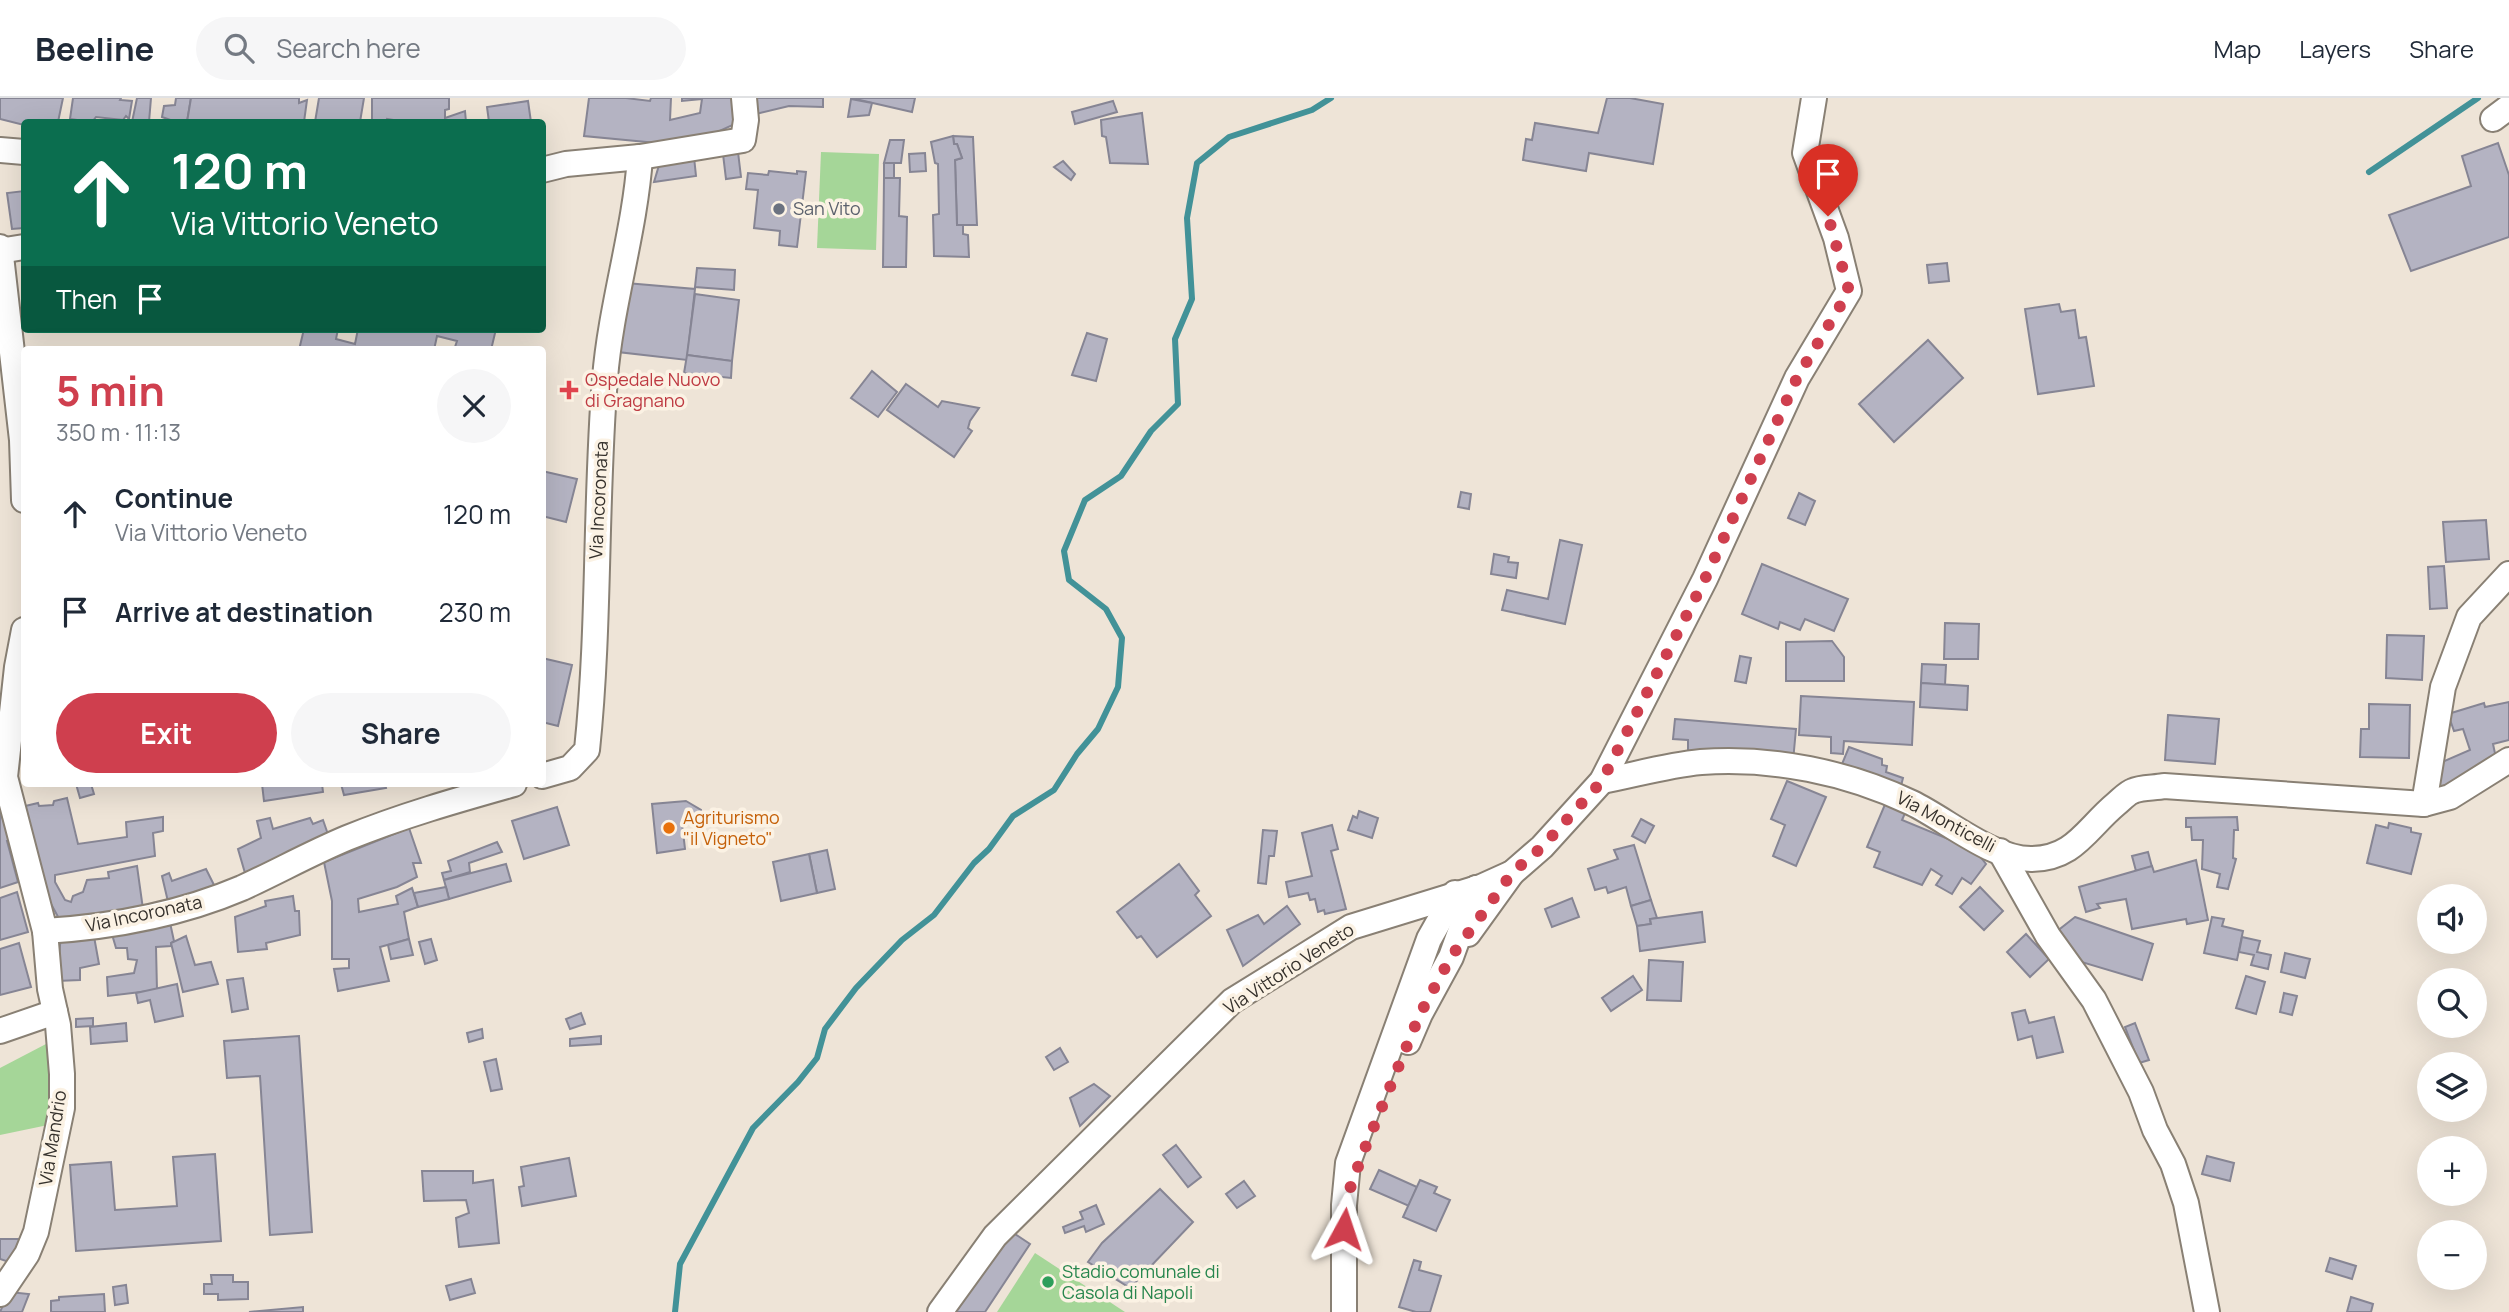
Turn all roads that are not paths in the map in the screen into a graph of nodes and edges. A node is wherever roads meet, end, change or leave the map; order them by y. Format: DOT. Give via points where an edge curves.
graph roads {
  1 [pos="744,98"];
  2 [pos="1814,98"];
  3 [pos="0,150"];
  4 [pos="21,152"];
  5 [pos="640,157"];
  6 [pos="546,169"];
  7 [pos="21,247"];
  8 [pos="0,249"];
  9 [pos="21,431"];
  10 [pos="2509,574"];
  11 [pos="21,636"];
  12 [pos="8,664"];
  13 [pos="2509,760"];
  14 [pos="546,775"];
  15 [pos="1602,781"];
  16 [pos="503,787"];
  17 [pos="2424,804"];
  18 [pos="2000,851"];
  19 [pos="1512,873"];
  20 [pos="1466,890"];
  21 [pos="46,931"];
  22 [pos="1451,957"];
  23 [pos="55,1012"];
  24 [pos="0,1031"];
  25 [pos="1344,1205"];
  26 [pos="0,1294"];
  27 [pos="940,1312"];
  28 [pos="1344,1312"];
  29 [pos="2207,1312"];
  1 -- 5 [label="street" via="743,140"];
  2 -- 15 [label="street, Via Vittorio Veneto" via="1805,153 1836,237 1849,291 1797,378 1705,579"];
  3 -- 4 [label="street"];
  5 -- 6 [label="street"];
  5 -- 14 [label="street, Via Incoronata" via="605,375 587,750 570,768"];
  7 -- 8 [label="street"];
  8 -- 9 [label="street"];
  10 -- 17 [label="street" via="2469,617 2443,687"];
  11 -- 12 [label="street, Via Mandrio"];
  12 -- 21 [label="street, Via Mandrio" via="5,777"];
  13 -- 17 [label="street, Via Monticelli" via="2450,797"];
  15 -- 18 [label="street, Via Monticelli" via="1699,762 1828,771 1886,790"];
  15 -- 19 [label="street, Via Vittorio Veneto"];
  16 -- 21 [label="street, Via Incoronata" via="421,810 204,902 118,922"];
  17 -- 18 [label="street, Via Monticelli" via="2164,786 2133,791 2101,816 2076,845 2055,858 2014,857"];
  18 -- 29 [label="street" via="2048,936 2094,1000 2141,1092 2186,1203"];
  19 -- 20 [label="street, Via Vittorio Veneto"];
  19 -- 22 [label="street"];
  20 -- 22 [label="street"];
  20 -- 25 [label="street" via="1429,939 1348,1163"];
  20 -- 27 [label="street, Via Vittorio Veneto" via="1351,927 1232,1001 995,1236"];
  21 -- 23 [label="street, Via Mandrio"];
  22 -- 25 [label="street" via="1420,1014"];
  23 -- 24 [label="street"];
  23 -- 26 [label="street, Via Mandrio" via="62,1108 36,1232"];
  25 -- 28 [label="street"];
}
